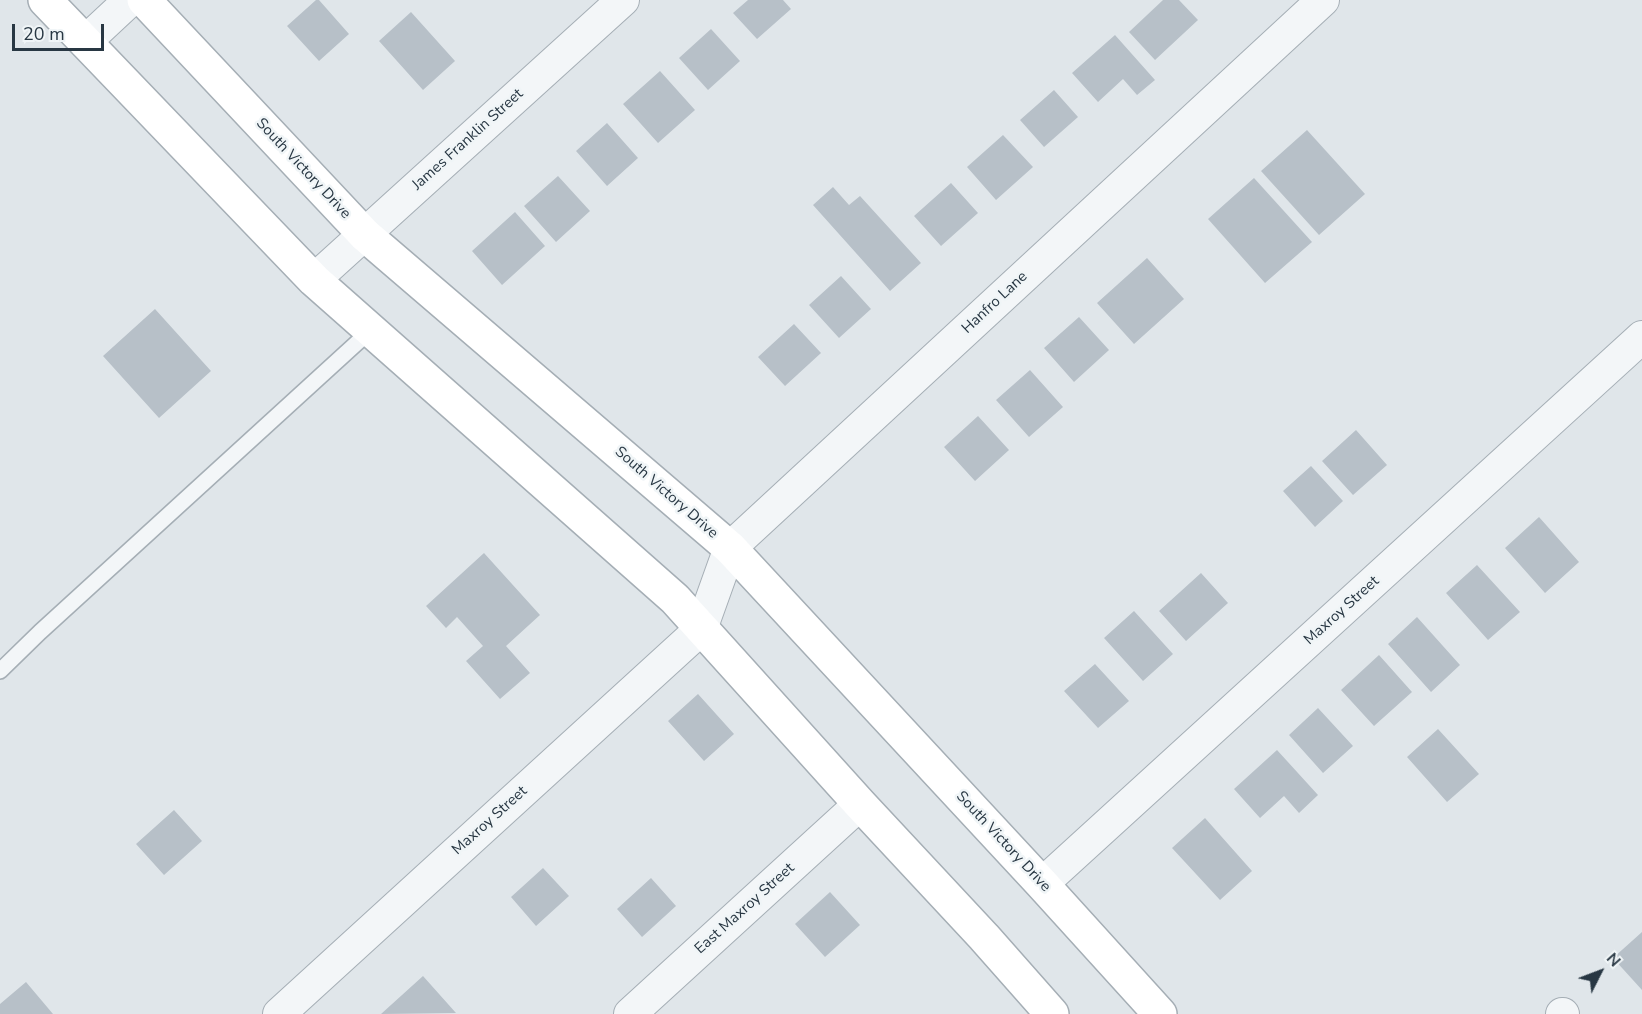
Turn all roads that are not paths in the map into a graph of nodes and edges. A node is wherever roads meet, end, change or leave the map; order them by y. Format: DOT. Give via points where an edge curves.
graph roads {
  1 [pos="45,0"];
  2 [pos="130,0"];
  3 [pos="144,0"];
  4 [pos="623,0"];
  5 [pos="1323,0"];
  6 [pos="85,42"];
  7 [pos="365,235"];
  8 [pos="314,280"];
  9 [pos="371,330"];
  10 [pos="1642,337"];
  11 [pos="730,548"];
  12 [pos="701,629"];
  13 [pos="0,671"];
  14 [pos="860,804"];
  15 [pos="1042,884"];
  16 [pos="279,1014"];
  17 [pos="630,1014"];
  18 [pos="1052,1014"];
  19 [pos="1160,1014"];
  1 -- 6 [label="main road"];
  2 -- 6 [label="street"];
  3 -- 7 [label="main road, South Victory Drive"];
  4 -- 7 [label="street, James Franklin Street"];
  5 -- 11 [label="street, Hanfro Lane"];
  6 -- 8 [label="main road"];
  7 -- 8 [label="street, James Franklin Street"];
  7 -- 11 [label="main road, South Victory Drive"];
  8 -- 9 [label="main road"];
  9 -- 12 [label="main road" via="675,599"];
  9 -- 13 [label="lane"];
  10 -- 15 [label="street, Maxroy Street"];
  11 -- 12 [label="street, Hanfro Lane"];
  11 -- 15 [label="main road, South Victory Drive"];
  12 -- 14 [label="main road"];
  12 -- 16 [label="street, Maxroy Street"];
  14 -- 17 [label="street, East Maxroy Street"];
  14 -- 18 [label="main road"];
  15 -- 19 [label="main road, South Victory Drive"];
}
